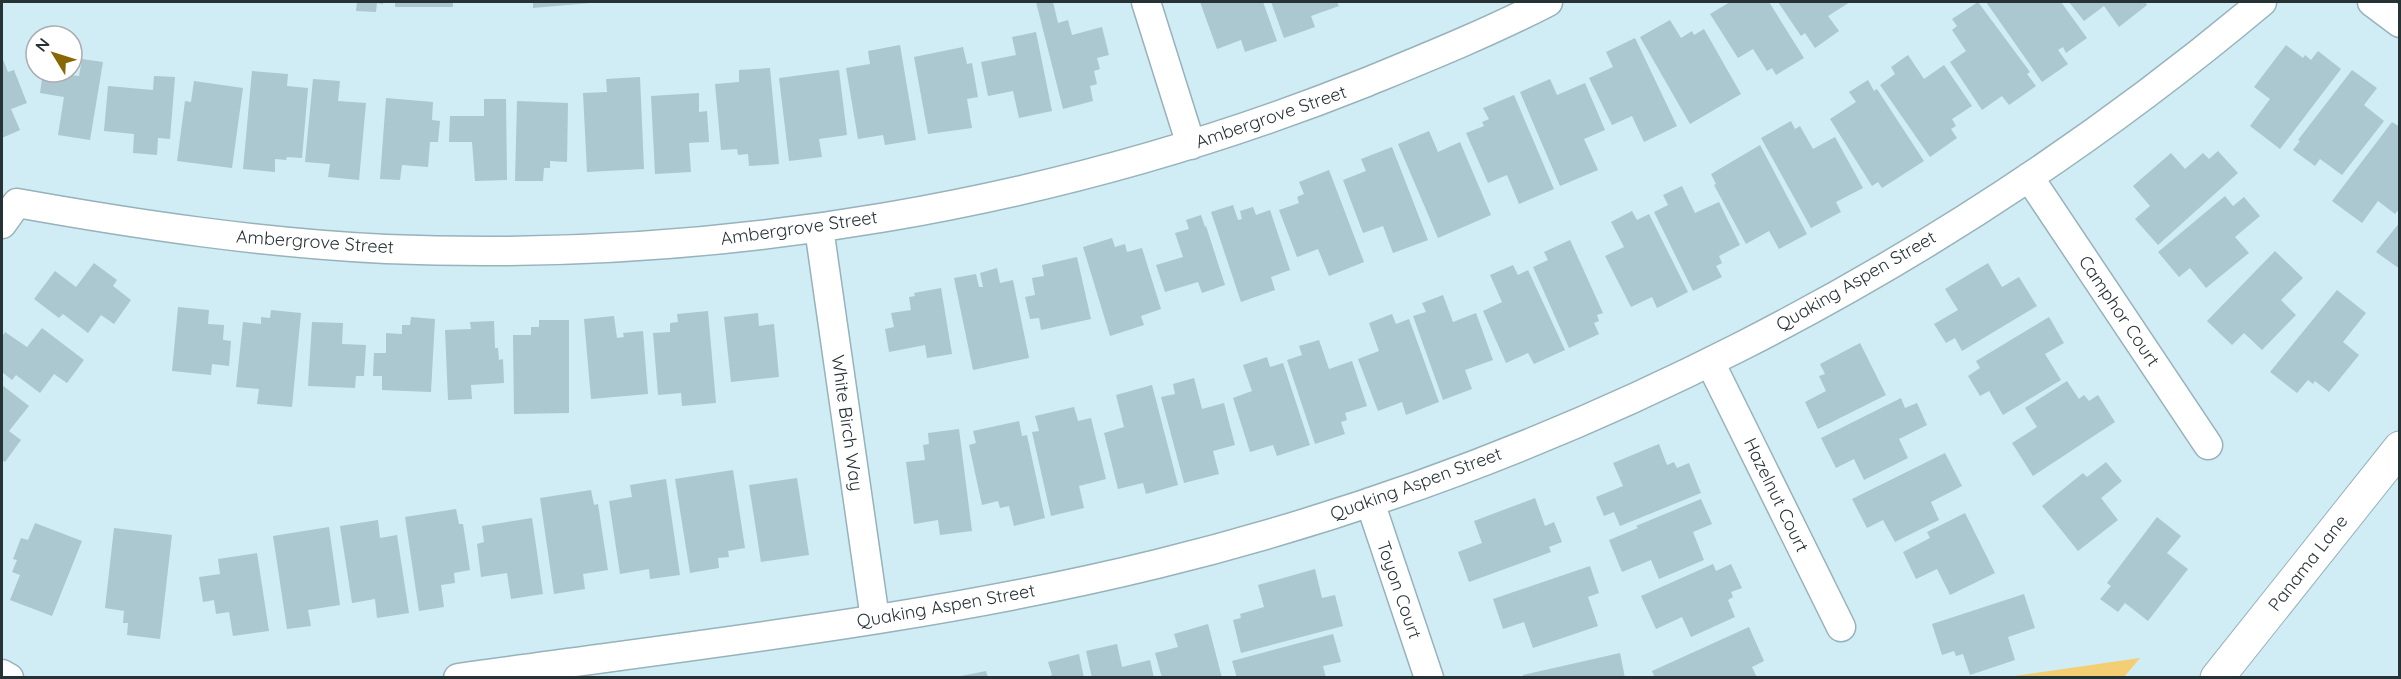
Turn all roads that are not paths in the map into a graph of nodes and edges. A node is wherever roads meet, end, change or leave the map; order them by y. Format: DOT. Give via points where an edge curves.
graph roads {
  1 [pos="1146,2"];
  2 [pos="1548,2"];
  3 [pos="2262,2"];
  4 [pos="2372,2"];
  5 [pos="2400,23"];
  6 [pos="1191,145"];
  7 [pos="2029,177"];
  8 [pos="9,214"];
  9 [pos="819,228"];
  10 [pos="1710,362"];
  11 [pos="2208,445"];
  12 [pos="2400,448"];
  13 [pos="1370,502"];
  14 [pos="874,619"];
  15 [pos="1841,627"];
  16 [pos="2,674"];
  17 [pos="9,678"];
  18 [pos="458,678"];
  19 [pos="1429,678"];
  20 [pos="2217,678"];
  1 -- 6 [label="street"];
  2 -- 6 [label="street, Ambergrove Street" via="1308,106"];
  3 -- 7 [label="street, Quaking Aspen Street" via="2147,94"];
  4 -- 5 [label="street"];
  6 -- 9 [label="street, Ambergrove Street" via="1041,186"];
  7 -- 10 [label="street, Quaking Aspen Street" via="1839,295"];
  7 -- 11 [label="street, Camphor Court"];
  8 -- 9 [label="street, Ambergrove Street" via="386,249 510,251 633,247"];
  9 -- 14 [label="street, White Birch Way"];
  10 -- 13 [label="street, Quaking Aspen Street" via="1505,452"];
  10 -- 15 [label="street, Hazelnut Court"];
  12 -- 20 [label="main road, Panama Lane"];
  13 -- 14 [label="street, Quaking Aspen Street" via="1158,564 1017,595"];
  13 -- 19 [label="street, Toyon Court"];
  14 -- 18 [label="street, Quaking Aspen Street"];
  16 -- 17 [label="street"];
}
